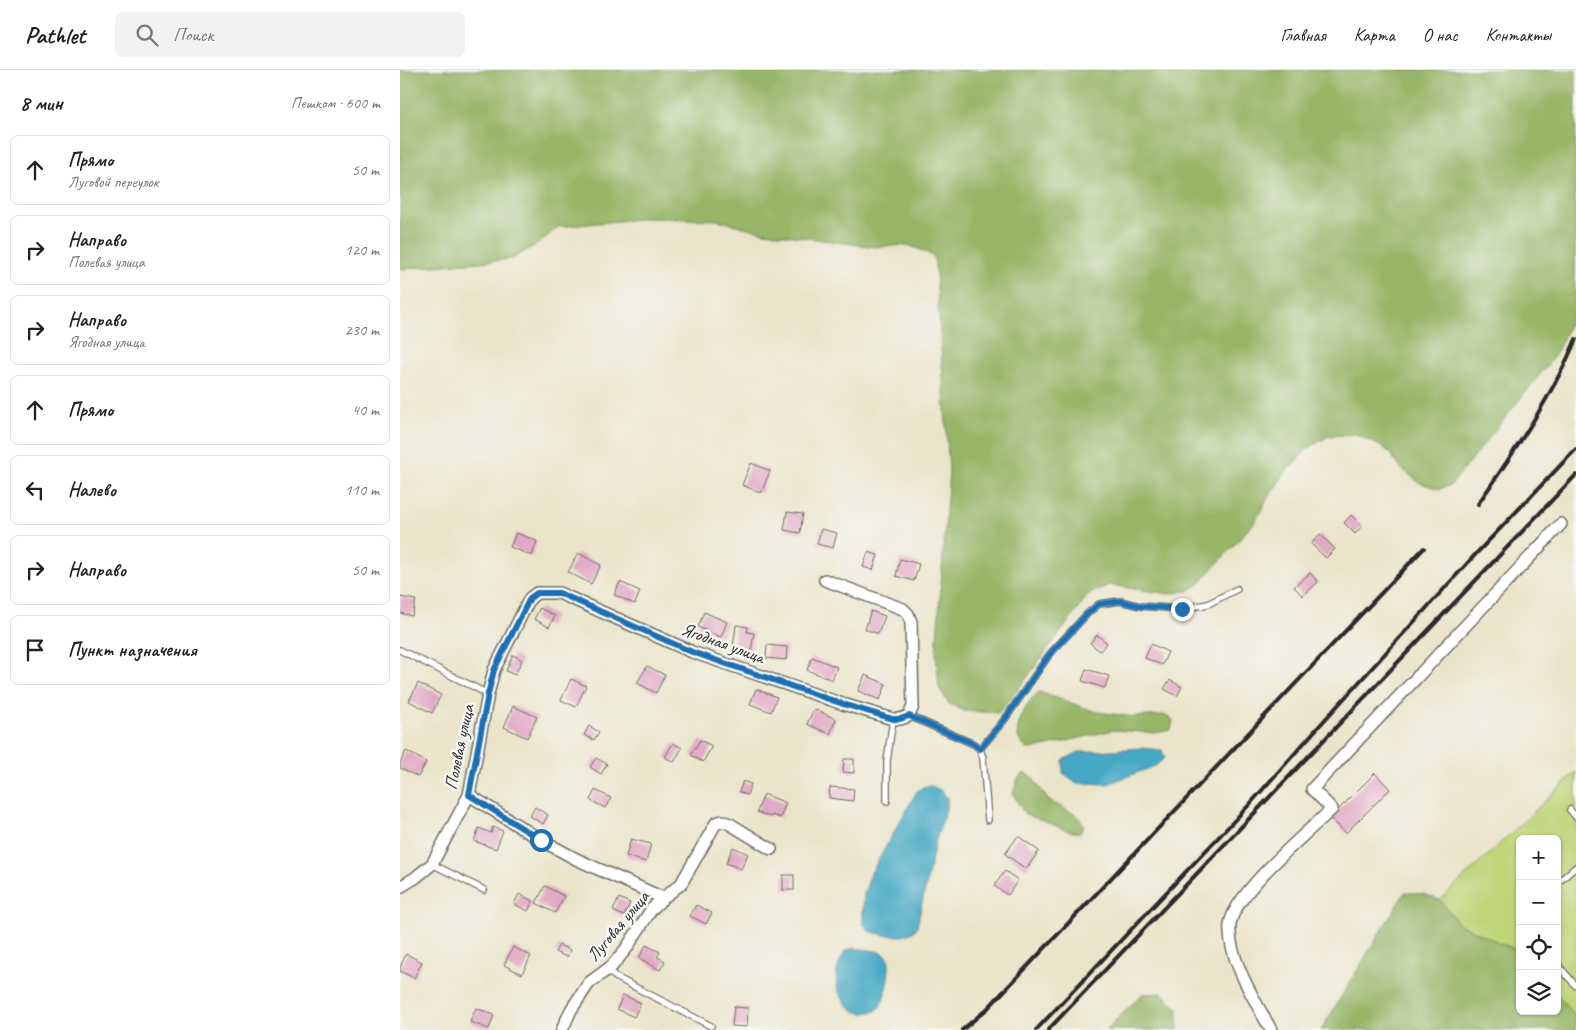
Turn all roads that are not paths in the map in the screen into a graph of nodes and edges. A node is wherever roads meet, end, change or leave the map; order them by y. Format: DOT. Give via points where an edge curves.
graph roads {
  1 [pos="1561,524"];
  2 [pos="825,580"];
  3 [pos="1237,589"];
  4 [pos="530,598"];
  5 [pos="400,650"];
  6 [pos="488,694"];
  7 [pos="909,716"];
  8 [pos="893,719"];
  9 [pos="980,749"];
  10 [pos="469,795"];
  11 [pos="887,801"];
  12 [pos="1570,810"];
  13 [pos="1576,817"];
  14 [pos="988,820"];
  15 [pos="771,849"];
  16 [pos="432,864"];
  17 [pos="1576,867"];
  18 [pos="1561,880"];
  19 [pos="400,887"];
  20 [pos="484,890"];
  21 [pos="663,898"];
  22 [pos="1561,969"];
  23 [pos="607,970"];
  24 [pos="1576,986"];
  25 [pos="711,1026"];
  26 [pos="562,1030"];
  27 [pos="1271,1030"];
  1 -- 27 [label="street" via="1312,789 1332,808 1266,872 1234,911 1230,935 1234,952 1249,991"];
  2 -- 7 [label="street" via="903,609 908,614 911,622 913,706"];
  3 -- 9 [label="lane" via="1208,604 1182,609 1120,601 1099,604 1049,655"];
  4 -- 6 [label="street, Полевая улица" via="494,670"];
  4 -- 8 [label="street, Ягодная улица" via="537,593 559,593 692,652"];
  5 -- 6 [label="lane"];
  6 -- 10 [label="street, Полевая улица"];
  7 -- 8 [label="street, Ягодная улица"];
  7 -- 9 [label="lane"];
  8 -- 11 [label="lane"];
  9 -- 14 [label="lane"];
  10 -- 16 [label="street, Полевая улица"];
  10 -- 21 [label="street" via="576,859"];
  12 -- 13 [label="lane"];
  15 -- 21 [label="street, Луговая улица" via="730,824 716,823 681,884"];
  16 -- 19 [label="street, Полевая улица"];
  16 -- 20 [label="lane"];
  17 -- 18 [label="lane"];
  21 -- 23 [label="street, Луговая улица"];
  22 -- 24 [label="lane"];
  23 -- 25 [label="lane"];
  23 -- 26 [label="street, Луговая улица" via="589,983"];
}
